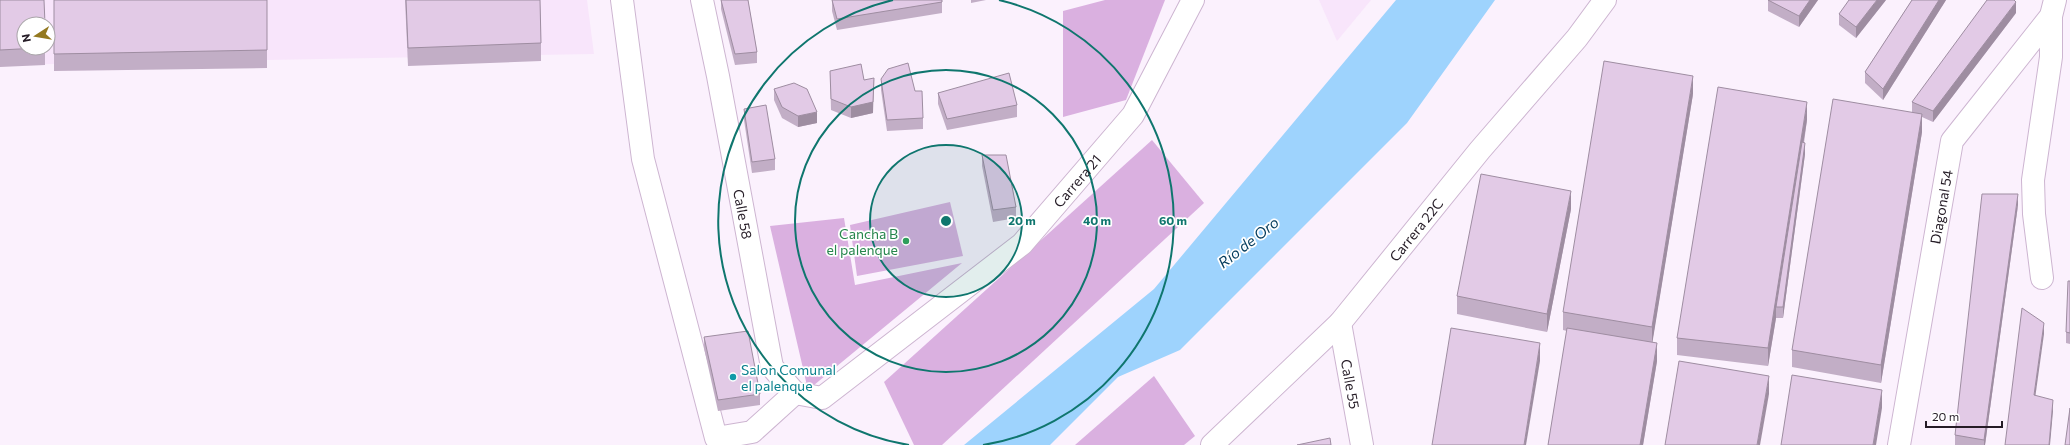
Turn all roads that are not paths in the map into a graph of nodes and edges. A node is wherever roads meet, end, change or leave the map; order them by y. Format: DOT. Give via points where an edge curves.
graph roads {
  1 [pos="622,0"];
  2 [pos="702,0"];
  3 [pos="1194,0"];
  4 [pos="1605,0"];
  5 [pos="2053,8"];
  6 [pos="2042,278"];
  7 [pos="1340,323"];
  8 [pos="795,393"];
  9 [pos="1212,445"];
  10 [pos="1362,445"];
  11 [pos="1899,445"];
  1 -- 8 [label="street" via="643,159 716,438 752,432"];
  2 -- 8 [label="street, Calle 58" via="772,367"];
  3 -- 8 [label="street, Carrera 21" via="1133,115 1022,244 822,398"];
  4 -- 7 [label="street, Carrera 22C" via="1577,38 1480,150"];
  5 -- 6 [label="street" via="2051,57 2033,180 2034,214"];
  5 -- 11 [label="street, Diagonal 54" via="1952,141"];
  7 -- 9 [label="street, Carrera 22C"];
  7 -- 10 [label="street, Calle 55"];
}
